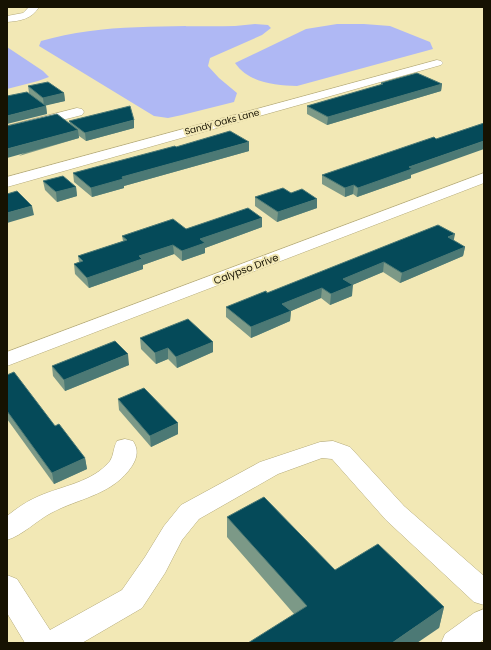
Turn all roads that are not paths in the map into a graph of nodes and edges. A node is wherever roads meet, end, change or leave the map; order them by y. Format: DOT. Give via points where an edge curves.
graph roads {
  1 [pos="34,7"];
  2 [pos="7,19"];
  3 [pos="437,63"];
  4 [pos="77,112"];
  5 [pos="7,130"];
  6 [pos="484,178"];
  7 [pos="7,182"];
  8 [pos="7,359"];
  9 [pos="125,447"];
  10 [pos="7,530"];
  11 [pos="7,587"];
  12 [pos="484,593"];
  13 [pos="484,622"];
  14 [pos="41,643"];
  15 [pos="55,643"];
  16 [pos="456,643"];
  1 -- 2 [label="street" via="28,14"];
  3 -- 7 [label="street, Sandy Oaks Lane"];
  4 -- 5 [label="street"];
  6 -- 8 [label="street, Calypso Drive"];
  9 -- 10 [label="street" via="124,458 111,475 47,503"];
  11 -- 14 [label="street"];
  12 -- 15 [label="street" via="396,513 342,453 333,449 320,450 269,468 190,512 173,533 132,599"];
  13 -- 16 [label="street"];
}
